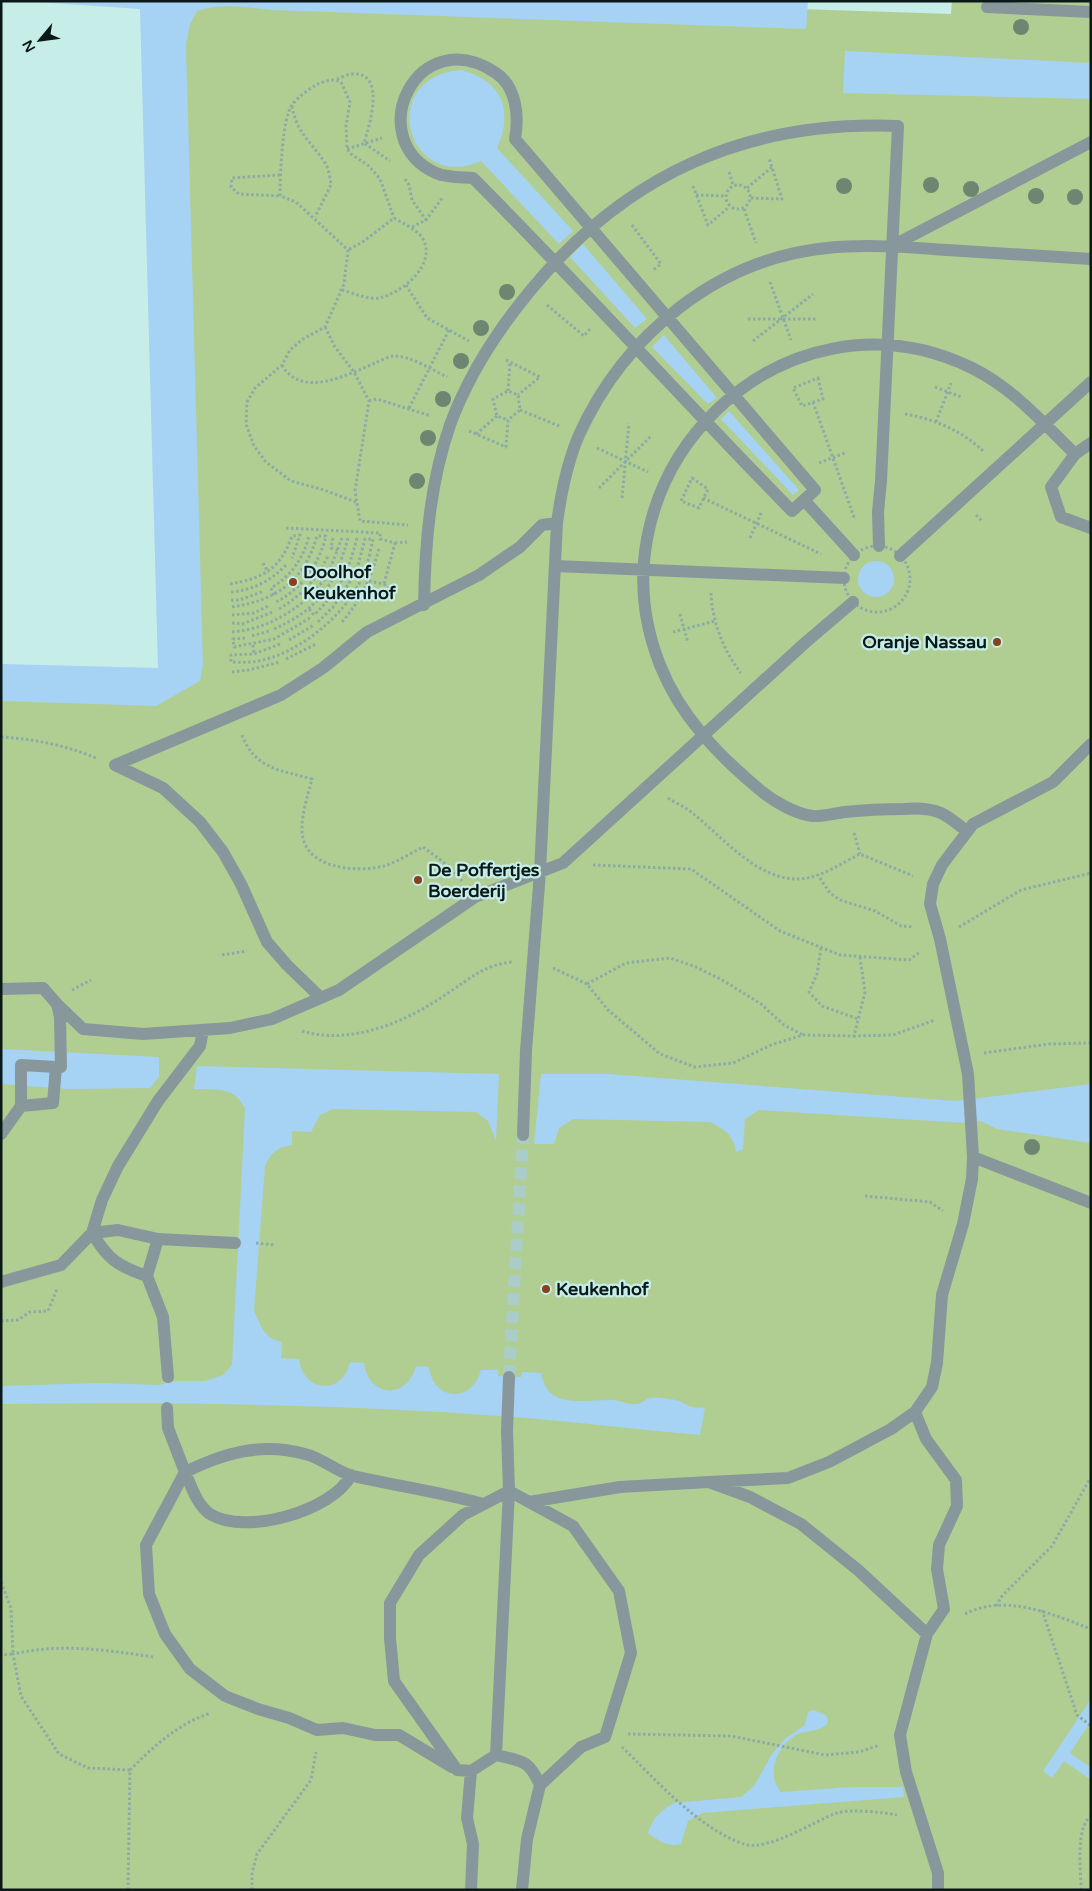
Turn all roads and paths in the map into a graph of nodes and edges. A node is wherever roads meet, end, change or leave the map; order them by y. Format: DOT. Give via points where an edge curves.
graph roads {
  1 [pos="987,7"];
  2 [pos="1091,12"];
  3 [pos="292,106"];
  4 [pos="401,131"];
  5 [pos="763,138"];
  6 [pos="1091,142"];
  7 [pos="347,149"];
  8 [pos="684,166"];
  9 [pos="772,166"];
  10 [pos="280,175"];
  11 [pos="455,177"];
  12 [pos="747,188"];
  13 [pos="696,195"];
  14 [pos="280,196"];
  15 [pos="726,196"];
  16 [pos="751,198"];
  17 [pos="729,207"];
  18 [pos="744,209"];
  19 [pos="315,217"];
  20 [pos="394,218"];
  21 [pos="412,227"];
  22 [pos="589,227"];
  23 [pos="892,246"];
  24 [pos="348,250"];
  25 [pos="1091,259"];
  26 [pos="554,262"];
  27 [pos="763,262"];
  28 [pos="342,290"];
  29 [pos="813,294"];
  30 [pos="667,317"];
  31 [pos="783,318"];
  32 [pos="748,319"];
  33 [pos="817,320"];
  34 [pos="325,327"];
  35 [pos="449,330"];
  36 [pos="753,341"];
  37 [pos="636,346"];
  38 [pos="888,346"];
  39 [pos="797,359"];
  40 [pos="510,362"];
  41 [pos="959,362"];
  42 [pos="282,365"];
  43 [pos="429,369"];
  44 [pos="354,372"];
  45 [pos="1091,382"];
  46 [pos="467,387"];
  47 [pos="935,387"];
  48 [pos="508,391"];
  49 [pos="948,392"];
  50 [pos="734,394"];
  51 [pos="961,397"];
  52 [pos="493,399"];
  53 [pos="813,402"];
  54 [pos="409,408"];
  55 [pos="520,410"];
  56 [pos="884,414"];
  57 [pos="497,416"];
  58 [pos="704,421"];
  59 [pos="936,422"];
  60 [pos="629,423"];
  61 [pos="1044,424"];
  62 [pos="476,434"];
  63 [pos="579,434"];
  64 [pos="652,435"];
  65 [pos="1091,443"];
  66 [pos="596,448"];
  67 [pos="847,452"];
  68 [pos="1075,454"];
  69 [pos="832,457"];
  70 [pos="626,461"];
  71 [pos="817,465"];
  72 [pos="998,466"];
  73 [pos="665,481"];
  74 [pos="599,488"];
  75 [pos="622,498"];
  76 [pos="703,498"];
  77 [pos="804,500"];
  78 [pos="356,502"];
  79 [pos="764,507"];
  80 [pos="756,522"];
  81 [pos="557,523"];
  82 [pos="856,524"];
  83 [pos="429,527"];
  84 [pos="286,528"];
  85 [pos="1091,528"];
  86 [pos="309,536"];
  87 [pos="333,538"];
  88 [pos="342,538"];
  89 [pos="348,538"];
  90 [pos="357,538"];
  91 [pos="750,538"];
  92 [pos="862,540"];
  93 [pos="878,546"];
  94 [pos="379,548"];
  95 [pos="338,550"];
  96 [pos="859,552"];
  97 [pos="823,554"];
  98 [pos="328,556"];
  99 [pos="900,556"];
  100 [pos="292,558"];
  101 [pos="368,558"];
  102 [pos="376,560"];
  103 [pos="838,563"];
  104 [pos="263,564"];
  105 [pos="287,564"];
  106 [pos="555,566"];
  107 [pos="313,568"];
  108 [pos="357,569"];
  109 [pos="644,569"];
  110 [pos="321,571"];
  111 [pos="268,572"];
  112 [pos="710,572"];
  113 [pos="845,573"];
  114 [pos="277,574"];
  115 [pos="355,574"];
  116 [pos="286,578"];
  117 [pos="282,581"];
  118 [pos="369,581"];
  119 [pos="238,582"];
  120 [pos="291,583"];
  121 [pos="230,584"];
  122 [pos="340,586"];
  123 [pos="346,590"];
  124 [pos="238,591"];
  125 [pos="264,591"];
  126 [pos="232,592"];
  127 [pos="274,595"];
  128 [pos="312,595"];
  129 [pos="252,596"];
  130 [pos="322,596"];
  131 [pos="231,600"];
  132 [pos="295,600"];
  133 [pos="276,602"];
  134 [pos="853,602"];
  135 [pos="252,603"];
  136 [pos="246,605"];
  137 [pos="270,605"];
  138 [pos="424,605"];
  139 [pos="299,606"];
  140 [pos="232,607"];
  141 [pos="279,609"];
  142 [pos="309,609"];
  143 [pos="293,611"];
  144 [pos="273,612"];
  145 [pos="239,614"];
  146 [pos="248,614"];
  147 [pos="680,614"];
  148 [pos="232,616"];
  149 [pos="336,616"];
  150 [pos="298,617"];
  151 [pos="310,618"];
  152 [pos="249,621"];
  153 [pos="715,621"];
  154 [pos="318,622"];
  155 [pos="343,622"];
  156 [pos="232,623"];
  157 [pos="239,623"];
  158 [pos="289,623"];
  159 [pos="326,625"];
  160 [pos="261,626"];
  161 [pos="337,627"];
  162 [pos="274,629"];
  163 [pos="292,629"];
  164 [pos="683,629"];
  165 [pos="250,630"];
  166 [pos="306,630"];
  167 [pos="269,631"];
  168 [pos="232,632"];
  169 [pos="263,634"];
  170 [pos="252,636"];
  171 [pos="310,637"];
  172 [pos="651,637"];
  173 [pos="245,638"];
  174 [pos="289,640"];
  175 [pos="301,642"];
  176 [pos="319,642"];
  177 [pos="280,644"];
  178 [pos="688,644"];
  179 [pos="253,645"];
  180 [pos="305,650"];
  181 [pos="254,654"];
  182 [pos="286,658"];
  183 [pos="250,662"];
  184 [pos="280,662"];
  185 [pos="249,670"];
  186 [pos="232,672"];
  187 [pos="754,689"];
  188 [pos="233,715"];
  189 [pos="702,735"];
  190 [pos="1,737"];
  191 [pos="1091,744"];
  192 [pos="115,765"];
  193 [pos="649,784"];
  194 [pos="968,832"];
  195 [pos="563,863"];
  196 [pos="540,872"];
  197 [pos="1091,872"];
  198 [pos="817,874"];
  199 [pos="933,884"];
  200 [pos="475,897"];
  201 [pos="936,925"];
  202 [pos="940,939"];
  203 [pos="821,948"];
  204 [pos="860,957"];
  205 [pos="534,964"];
  206 [pos="587,984"];
  207 [pos="1,989"];
  208 [pos="321,998"];
  209 [pos="57,1004"];
  210 [pos="955,1009"];
  211 [pos="272,1019"];
  212 [pos="858,1019"];
  213 [pos="203,1031"];
  214 [pos="803,1035"];
  215 [pos="854,1036"];
  216 [pos="1091,1043"];
  217 [pos="964,1055"];
  218 [pos="56,1067"];
  219 [pos="21,1106"];
  220 [pos="1,1134"];
  221 [pos="523,1134"];
  222 [pos="972,1152"];
  223 [pos="865,1196"];
  224 [pos="1091,1202"];
  225 [pos="963,1224"];
  226 [pos="92,1233"];
  227 [pos="158,1239"];
  228 [pos="235,1242"];
  229 [pos="261,1244"];
  230 [pos="276,1244"];
  231 [pos="61,1265"];
  232 [pos="147,1276"];
  233 [pos="1,1282"];
  234 [pos="1,1321"];
  235 [pos="509,1377"];
  236 [pos="168,1378"];
  237 [pos="167,1408"];
  238 [pos="915,1412"];
  239 [pos="184,1472"];
  240 [pos="351,1475"];
  241 [pos="1091,1477"];
  242 [pos="709,1482"];
  243 [pos="509,1491"];
  244 [pos="529,1502"];
  245 [pos="483,1504"];
  246 [pos="1,1582"];
  247 [pos="996,1607"];
  248 [pos="1042,1610"];
  249 [pos="964,1614"];
  250 [pos="1091,1629"];
  251 [pos="926,1634"];
  252 [pos="14,1654"];
  253 [pos="1,1655"];
  254 [pos="181,1657"];
  255 [pos="235,1700"];
  256 [pos="1091,1726"];
  257 [pos="317,1730"];
  258 [pos="900,1735"];
  259 [pos="609,1737"];
  260 [pos="496,1755"];
  261 [pos="130,1770"];
  262 [pos="457,1770"];
  263 [pos="471,1771"];
  264 [pos="540,1785"];
  265 [pos="1091,1816"];
  266 [pos="922,1821"];
  267 [pos="128,1890"];
  268 [pos="252,1890"];
  269 [pos="471,1890"];
  270 [pos="522,1890"];
  271 [pos="938,1890"];
  272 [pos="1080,1890"];
  1 -- 2 [label="street"];
  3 -- 7 [label="path" via="314,86 325,81 341,82 350,102"];
  3 -- 10 [label="path" via="285,131"];
  3 -- 19 [label="path" via="295,122 326,164 332,185"];
  4 -- 7 [label="path"];
  4 -- 11 [label="street" via="409,152 423,164 436,173"];
  4 -- 22 [label="street" via="402,102 421,74 443,60 483,65 499,75 514,99 518,119 515,139"];
  5 -- 8 [label="street"];
  5 -- 9 [label="path"];
  5 -- 23 [label="street" via="857,124 898,126"];
  6 -- 23 [label="street"];
  7 -- 20 [label="path" via="380,179"];
  8 -- 13 [label="path"];
  8 -- 22 [label="street" via="635,194"];
  9 -- 12 [label="path"];
  9 -- 16 [label="path" via="782,199"];
  10 -- 14 [label="path"];
  10 -- 14 [label="path" via="232,178 231,188 239,194"];
  11 -- 21 [label="path" via="426,220"];
  11 -- 26 [label="street" via="474,178"];
  12 -- 15 [label="path" via="734,185"];
  12 -- 16 [label="path"];
  13 -- 15 [label="path"];
  13 -- 17 [label="path" via="708,225"];
  14 -- 19 [label="path" via="296,202"];
  15 -- 17 [label="path"];
  16 -- 18 [label="path"];
  17 -- 18 [label="path"];
  18 -- 27 [label="path"];
  19 -- 24 [label="path"];
  20 -- 21 [label="path"];
  20 -- 24 [label="path"];
  21 -- 28 [label="path" via="424,240 427,253 423,265 406,285 378,298"];
  22 -- 26 [label="street"];
  22 -- 30 [label="street"];
  23 -- 25 [label="street"];
  23 -- 27 [label="street" via="824,248"];
  23 -- 38 [label="street"];
  24 -- 28 [label="path"];
  26 -- 37 [label="street"];
  26 -- 46 [label="street" via="486,350"];
  27 -- 30 [label="street" via="697,295"];
  27 -- 31 [label="path"];
  28 -- 34 [label="path"];
  29 -- 31 [label="path"];
  30 -- 37 [label="street"];
  30 -- 50 [label="street"];
  31 -- 32 [label="path"];
  31 -- 33 [label="path"];
  31 -- 36 [label="path"];
  31 -- 39 [label="path"];
  34 -- 42 [label="path" via="290,350"];
  34 -- 44 [label="path"];
  35 -- 43 [label="path"];
  37 -- 58 [label="street"];
  37 -- 63 [label="street" via="614,373"];
  38 -- 39 [label="street" via="844,347"];
  38 -- 41 [label="street" via="929,352"];
  38 -- 56 [label="street"];
  39 -- 50 [label="street" via="768,372"];
  40 -- 48 [label="path"];
  41 -- 49 [label="path"];
  41 -- 61 [label="street" via="1011,392"];
  42 -- 44 [label="path" via="288,376 306,383 323,382"];
  42 -- 78 [label="path" via="255,388 247,402 246,424 254,446 266,462 291,481"];
  43 -- 44 [label="path" via="393,356"];
  43 -- 46 [label="path"];
  43 -- 54 [label="path"];
  44 -- 78 [label="path" via="370,401 355,491"];
  45 -- 61 [label="street"];
  46 -- 52 [label="path"];
  46 -- 83 [label="street" via="450,424 437,468"];
  47 -- 49 [label="path"];
  49 -- 51 [label="path"];
  49 -- 59 [label="path"];
  50 -- 58 [label="street"];
  50 -- 77 [label="street" via="815,490"];
  53 -- 53 [label="path" via="823,399 818,378 793,388 802,406"];
  53 -- 69 [label="path"];
  55 -- 63 [label="path"];
  56 -- 59 [label="path" via="910,415"];
  56 -- 93 [label="street"];
  57 -- 62 [label="path"];
  58 -- 73 [label="street" via="687,442"];
  58 -- 77 [label="street" via="792,511"];
  59 -- 72 [label="path" via="977,445"];
  60 -- 70 [label="path"];
  61 -- 68 [label="street"];
  61 -- 72 [label="street"];
  63 -- 81 [label="street" via="569,463"];
  64 -- 70 [label="path"];
  65 -- 68 [label="street"];
  66 -- 70 [label="path"];
  67 -- 69 [label="path"];
  68 -- 85 [label="street" via="1051,487 1061,517"];
  69 -- 71 [label="path"];
  69 -- 82 [label="path"];
  70 -- 73 [label="path"];
  70 -- 74 [label="path"];
  70 -- 75 [label="path"];
  72 -- 99 [label="street"];
  73 -- 109 [label="street" via="652,516"];
  76 -- 76 [label="path" via="708,489 692,478 681,501 698,508"];
  76 -- 80 [label="path"];
  77 -- 96 [label="street"];
  78 -- 83 [label="path" via="360,521"];
  79 -- 80 [label="path"];
  80 -- 91 [label="path"];
  80 -- 97 [label="path"];
  81 -- 106 [label="street"];
  81 -- 138 [label="street" via="542,525 520,547 498,562"];
  83 -- 138 [label="street" via="424,562"];
  84 -- 118 [label="path" via="380,533 380,539 395,543 384,584"];
  86 -- 116 [label="path" via="298,564"];
  87 -- 95 [label="path" via="331,548"];
  88 -- 95 [label="path"];
  89 -- 130 [label="path" via="340,569"];
  90 -- 122 [label="path"];
  92 -- 96 [label="path"];
  93 -- 96 [label="path"];
  93 -- 99 [label="path" via="889,548"];
  94 -- 102 [label="path"];
  95 -- 130 [label="path" via="327,577 316,589"];
  96 -- 113 [label="path"];
  98 -- 110 [label="path"];
  99 -- 134 [label="path" via="910,573 910,584 900,603 880,613 870,612"];
  100 -- 111 [label="path" via="300,535 292,536 278,565"];
  101 -- 102 [label="path"];
  101 -- 108 [label="path" via="373,539 364,539"];
  101 -- 149 [label="path" via="362,579"];
  102 -- 118 [label="path"];
  103 -- 113 [label="path"];
  104 -- 111 [label="path"];
  105 -- 114 [label="path"];
  106 -- 109 [label="street"];
  106 -- 196 [label="street"];
  107 -- 110 [label="path"];
  107 -- 120 [label="path" via="326,536 317,536 312,555"];
  107 -- 133 [label="path" via="296,589"];
  109 -- 112 [label="street"];
  109 -- 172 [label="street"];
  110 -- 132 [label="path"];
  111 -- 119 [label="path"];
  112 -- 113 [label="street"];
  112 -- 153 [label="path"];
  113 -- 134 [label="path" via="846,591"];
  114 -- 117 [label="path"];
  114 -- 124 [label="path" via="258,586"];
  115 -- 123 [label="path"];
  116 -- 117 [label="path"];
  116 -- 120 [label="path"];
  117 -- 127 [label="path" via="271,588"];
  118 -- 155 [label="path"];
  119 -- 121 [label="path"];
  119 -- 124 [label="path"];
  120 -- 127 [label="path"];
  122 -- 123 [label="path"];
  122 -- 142 [label="path" via="314,616"];
  123 -- 154 [label="path"];
  124 -- 126 [label="path"];
  125 -- 129 [label="path"];
  127 -- 135 [label="path"];
  128 -- 139 [label="path"];
  129 -- 131 [label="path"];
  129 -- 135 [label="path"];
  130 -- 142 [label="path"];
  132 -- 139 [label="path"];
  132 -- 141 [label="path"];
  134 -- 187 [label="street"];
  135 -- 136 [label="path"];
  136 -- 140 [label="path"];
  136 -- 146 [label="path"];
  137 -- 146 [label="path"];
  138 -- 188 [label="street" via="368,632 323,668 281,695"];
  139 -- 143 [label="path"];
  142 -- 150 [label="path"];
  143 -- 150 [label="path"];
  143 -- 160 [label="path"];
  144 -- 152 [label="path"];
  145 -- 146 [label="path"];
  145 -- 148 [label="path"];
  145 -- 157 [label="path"];
  147 -- 164 [label="path"];
  149 -- 155 [label="path"];
  149 -- 159 [label="path"];
  150 -- 158 [label="path"];
  151 -- 163 [label="path"];
  152 -- 157 [label="path"];
  152 -- 165 [label="path"];
  153 -- 164 [label="path"];
  153 -- 187 [label="path" via="733,664"];
  154 -- 159 [label="path"];
  154 -- 166 [label="path"];
  155 -- 161 [label="path"];
  156 -- 157 [label="path"];
  158 -- 162 [label="path"];
  158 -- 163 [label="path"];
  159 -- 171 [label="path"];
  160 -- 165 [label="path"];
  160 -- 169 [label="path"];
  163 -- 179 [label="path"];
  164 -- 172 [label="path"];
  164 -- 178 [label="path"];
  165 -- 168 [label="path"];
  166 -- 171 [label="path"];
  166 -- 174 [label="path"];
  167 -- 169 [label="path"];
  169 -- 170 [label="path"];
  171 -- 175 [label="path"];
  172 -- 189 [label="street" via="671,690"];
  173 -- 179 [label="path" via="233,639 234,647"];
  175 -- 180 [label="path"];
  175 -- 183 [label="path"];
  176 -- 180 [label="path"];
  177 -- 181 [label="path"];
  179 -- 181 [label="path"];
  180 -- 182 [label="path"];
  181 -- 183 [label="path" via="232,655 231,662"];
  183 -- 185 [label="path"];
  184 -- 185 [label="path"];
  185 -- 186 [label="path"];
  187 -- 189 [label="street"];
  188 -- 192 [label="street"];
  188 -- 200 [label="path" via="247,748 257,760 312,779 302,830 305,847 313,856 330,866 385,866 422,847 450,867"];
  189 -- 193 [label="street"];
  189 -- 194 [label="street" via="762,792 813,816 923,808 942,813"];
  190 -- 192 [label="path" via="29,739 75,749"];
  191 -- 194 [label="street" via="1053,782 973,824"];
  192 -- 208 [label="street" via="163,788 200,822 223,852 241,884 267,942"];
  193 -- 195 [label="street"];
  193 -- 198 [label="path" via="689,810 748,862 772,874 799,879"];
  194 -- 199 [label="street" via="942,865"];
  195 -- 196 [label="street"];
  195 -- 203 [label="path" via="691,868 780,931"];
  196 -- 200 [label="street"];
  196 -- 205 [label="street"];
  197 -- 202 [label="path" via="1021,890"];
  198 -- 199 [label="path" via="860,854"];
  198 -- 201 [label="path" via="830,893 840,900 875,911 901,926"];
  199 -- 201 [label="street" via="930,904"];
  200 -- 208 [label="street" via="382,962"];
  201 -- 202 [label="street"];
  202 -- 204 [label="path" via="909,960"];
  202 -- 210 [label="street"];
  203 -- 204 [label="path" via="840,955"];
  203 -- 212 [label="path" via="817,974 809,992 822,1006"];
  204 -- 212 [label="path" via="864,992"];
  205 -- 206 [label="path" via="559,969"];
  205 -- 211 [label="path" via="496,964 469,977 396,1023 364,1031 342,1035 307,1032"];
  205 -- 221 [label="street"];
  206 -- 214 [label="path" via="626,963 670,958 696,966 724,981"];
  206 -- 214 [label="path" via="608,1010 660,1054 694,1067 733,1063 771,1045"];
  207 -- 209 [label="street" via="43,988"];
  208 -- 211 [label="street"];
  209 -- 213 [label="street" via="84,1029 143,1034"];
  209 -- 218 [label="street" via="61,1068"];
  210 -- 215 [label="path" via="930,1023 893,1035"];
  210 -- 217 [label="street"];
  211 -- 213 [label="street"];
  212 -- 215 [label="path"];
  213 -- 226 [label="street" via="200,1046 158,1101 118,1166 102,1200"];
  214 -- 215 [label="path"];
  216 -- 217 [label="path" via="1049,1044"];
  217 -- 222 [label="street"];
  218 -- 219 [label="street" via="53,1103"];
  218 -- 219 [label="street" via="21,1066"];
  219 -- 220 [label="street"];
  222 -- 224 [label="street"];
  222 -- 225 [label="street" via="972,1179"];
  223 -- 225 [label="path" via="930,1202"];
  225 -- 238 [label="street" via="942,1295 932,1387"];
  226 -- 227 [label="street" via="118,1230"];
  226 -- 231 [label="street"];
  226 -- 232 [label="street" via="106,1256"];
  227 -- 228 [label="street"];
  227 -- 232 [label="street"];
  229 -- 230 [label="path"];
  231 -- 233 [label="street"];
  231 -- 234 [label="path" via="58,1288 48,1311 30,1312 18,1320"];
  232 -- 236 [label="street" via="163,1317"];
  235 -- 243 [label="street"];
  237 -- 239 [label="street" via="168,1428"];
  238 -- 242 [label="street" via="891,1429 829,1462 788,1478"];
  238 -- 251 [label="street" via="926,1438 956,1480 957,1506 939,1545 937,1569 944,1609"];
  239 -- 240 [label="street" via="218,1456 265,1448 306,1454"];
  239 -- 240 [label="street" via="198,1500 210,1514 233,1521 270,1520 298,1514 332,1497 345,1487"];
  239 -- 254 [label="street" via="146,1545 149,1594 165,1634"];
  240 -- 245 [label="street"];
  241 -- 247 [label="path" via="1052,1546 1002,1596"];
  242 -- 244 [label="street" via="620,1487"];
  242 -- 251 [label="street" via="801,1524 858,1570"];
  243 -- 244 [label="street"];
  243 -- 245 [label="street"];
  243 -- 260 [label="street"];
  244 -- 259 [label="street" via="573,1526 619,1591 631,1653"];
  245 -- 262 [label="street" via="463,1514 419,1555 390,1603 394,1681"];
  246 -- 252 [label="path" via="11,1608"];
  247 -- 248 [label="path"];
  247 -- 249 [label="path"];
  248 -- 250 [label="path"];
  248 -- 256 [label="path" via="1077,1715"];
  251 -- 258 [label="street"];
  252 -- 253 [label="path"];
  252 -- 254 [label="path" via="42,1647 72,1647 168,1660"];
  252 -- 261 [label="path" via="21,1696 59,1754 88,1768"];
  254 -- 255 [label="street" via="190,1669"];
  255 -- 257 [label="street"];
  255 -- 261 [label="path" via="228,1707 193,1719 158,1743"];
  257 -- 262 [label="street" via="343,1728 375,1735 399,1734"];
  257 -- 268 [label="path" via="311,1780 257,1854"];
  258 -- 259 [label="path" via="859,1752 825,1755 731,1736 633,1733"];
  258 -- 266 [label="street" via="906,1772"];
  259 -- 264 [label="street" via="581,1747"];
  259 -- 266 [label="path" via="710,1826 746,1845 777,1841 838,1813 886,1813"];
  260 -- 263 [label="street"];
  260 -- 264 [label="street" via="524,1761 533,1769"];
  261 -- 267 [label="path"];
  262 -- 263 [label="street"];
  263 -- 269 [label="street" via="467,1818 473,1844"];
  264 -- 270 [label="street" via="527,1839"];
  265 -- 272 [label="path" via="1085,1820 1081,1831"];
  266 -- 271 [label="street" via="938,1873"];
}
